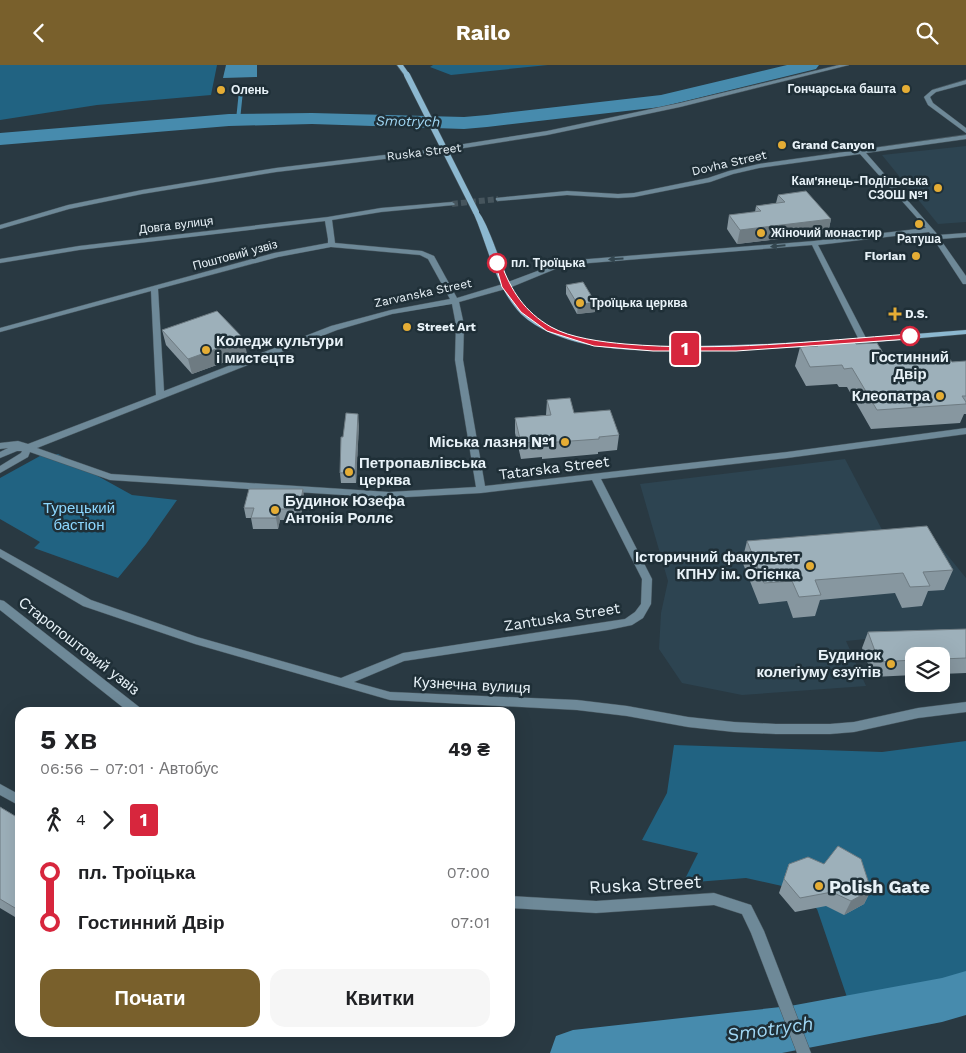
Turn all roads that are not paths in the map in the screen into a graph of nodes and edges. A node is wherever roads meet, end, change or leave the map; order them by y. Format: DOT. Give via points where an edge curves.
graph roads {
  1 [pos="400,65"];
  2 [pos="846,65"];
  3 [pos="966,82"];
  4 [pos="966,131"];
  5 [pos="966,137"];
  6 [pos="860,151"];
  7 [pos="498,199"];
  8 [pos="452,204"];
  9 [pos="328,219"];
  10 [pos="0,227"];
  11 [pos="933,233"];
  12 [pos="966,235"];
  13 [pos="814,243"];
  14 [pos="331,245"];
  15 [pos="0,261"];
  16 [pos="966,282"];
  17 [pos="506,287"];
  18 [pos="155,289"];
  19 [pos="455,301"];
  20 [pos="0,330"];
  21 [pos="966,332"];
  22 [pos="863,340"];
  23 [pos="160,395"];
  24 [pos="966,431"];
  25 [pos="0,447"];
  26 [pos="28,448"];
  27 [pos="0,455"];
  28 [pos="0,470"];
  29 [pos="595,477"];
  30 [pos="481,490"];
  31 [pos="0,552"];
  32 [pos="0,604"];
  33 [pos="341,683"];
  34 [pos="131,707"];
  35 [pos="966,707"];
  36 [pos="0,789"];
  37 [pos="15,798"];
  38 [pos="515,902"];
  39 [pos="804,1053"];
  1 -- 17 [label="main road, bridge" via="484,227"];
  2 -- 10 [label="street, Ruska Street" via="547,133 142,192 68,207"];
  3 -- 4 [label="street" via="934,91 927,97 930,105"];
  5 -- 6 [label="street, Dovha Street"];
  6 -- 7 [label="street, Dovha Street" via="747,168 710,180 634,195 559,193"];
  6 -- 11 [label="street"];
  8 -- 9 [label="street" via="380,210"];
  9 -- 14 [label="street"];
  9 -- 15 [label="street, Довга вулиця" via="79,248"];
  11 -- 12 [label="street, Zarvanska Street"];
  11 -- 13 [label="street, Zarvanska Street"];
  11 -- 16 [label="street"];
  13 -- 17 [label="street, Zarvanska Street, one-way" via="564,263"];
  13 -- 22 [label="street"];
  14 -- 18 [label="street, Поштовий узвіз" via="277,255"];
  14 -- 19 [label="street, Поштовий узвіз" via="422,253 431,257"];
  17 -- 19 [label="street, Zarvanska Street"];
  17 -- 22 [label="main road" via="524,311 550,330 594,343 653,349 736,349"];
  18 -- 20 [label="street, Поштовий узвіз"];
  18 -- 23 [label="street"];
  19 -- 23 [label="street, Zarvanska Street" via="391,312 334,328"];
  19 -- 30 [label="street" via="460,325 459,359"];
  21 -- 22 [label="main road"];
  23 -- 26 [label="street, Zarvanska Street"];
  24 -- 29 [label="street, Tatarska Street"];
  25 -- 26 [label="street" via="18,444"];
  26 -- 27 [label="street" via="16,448"];
  26 -- 28 [label="street" via="25,455"];
  26 -- 30 [label="street, Tatarska Street" via="110,477 389,495"];
  29 -- 30 [label="street, Tatarska Street"];
  29 -- 33 [label="street, Zantuska Street" via="647,579 646,604 640,615 628,622 608,626 403,657"];
  31 -- 33 [label="street, Кузнечна вулиця" via="87,603 195,640"];
  32 -- 34 [label="street, Старопоштовий узвіз"];
  33 -- 35 [label="street, Кузнечна вулиця" via="390,696 576,705 742,728 830,729"];
  36 -- 37 [label="street"];
  38 -- 39 [label="street, Ruska Street" via="596,907 714,899 746,909"];
}
